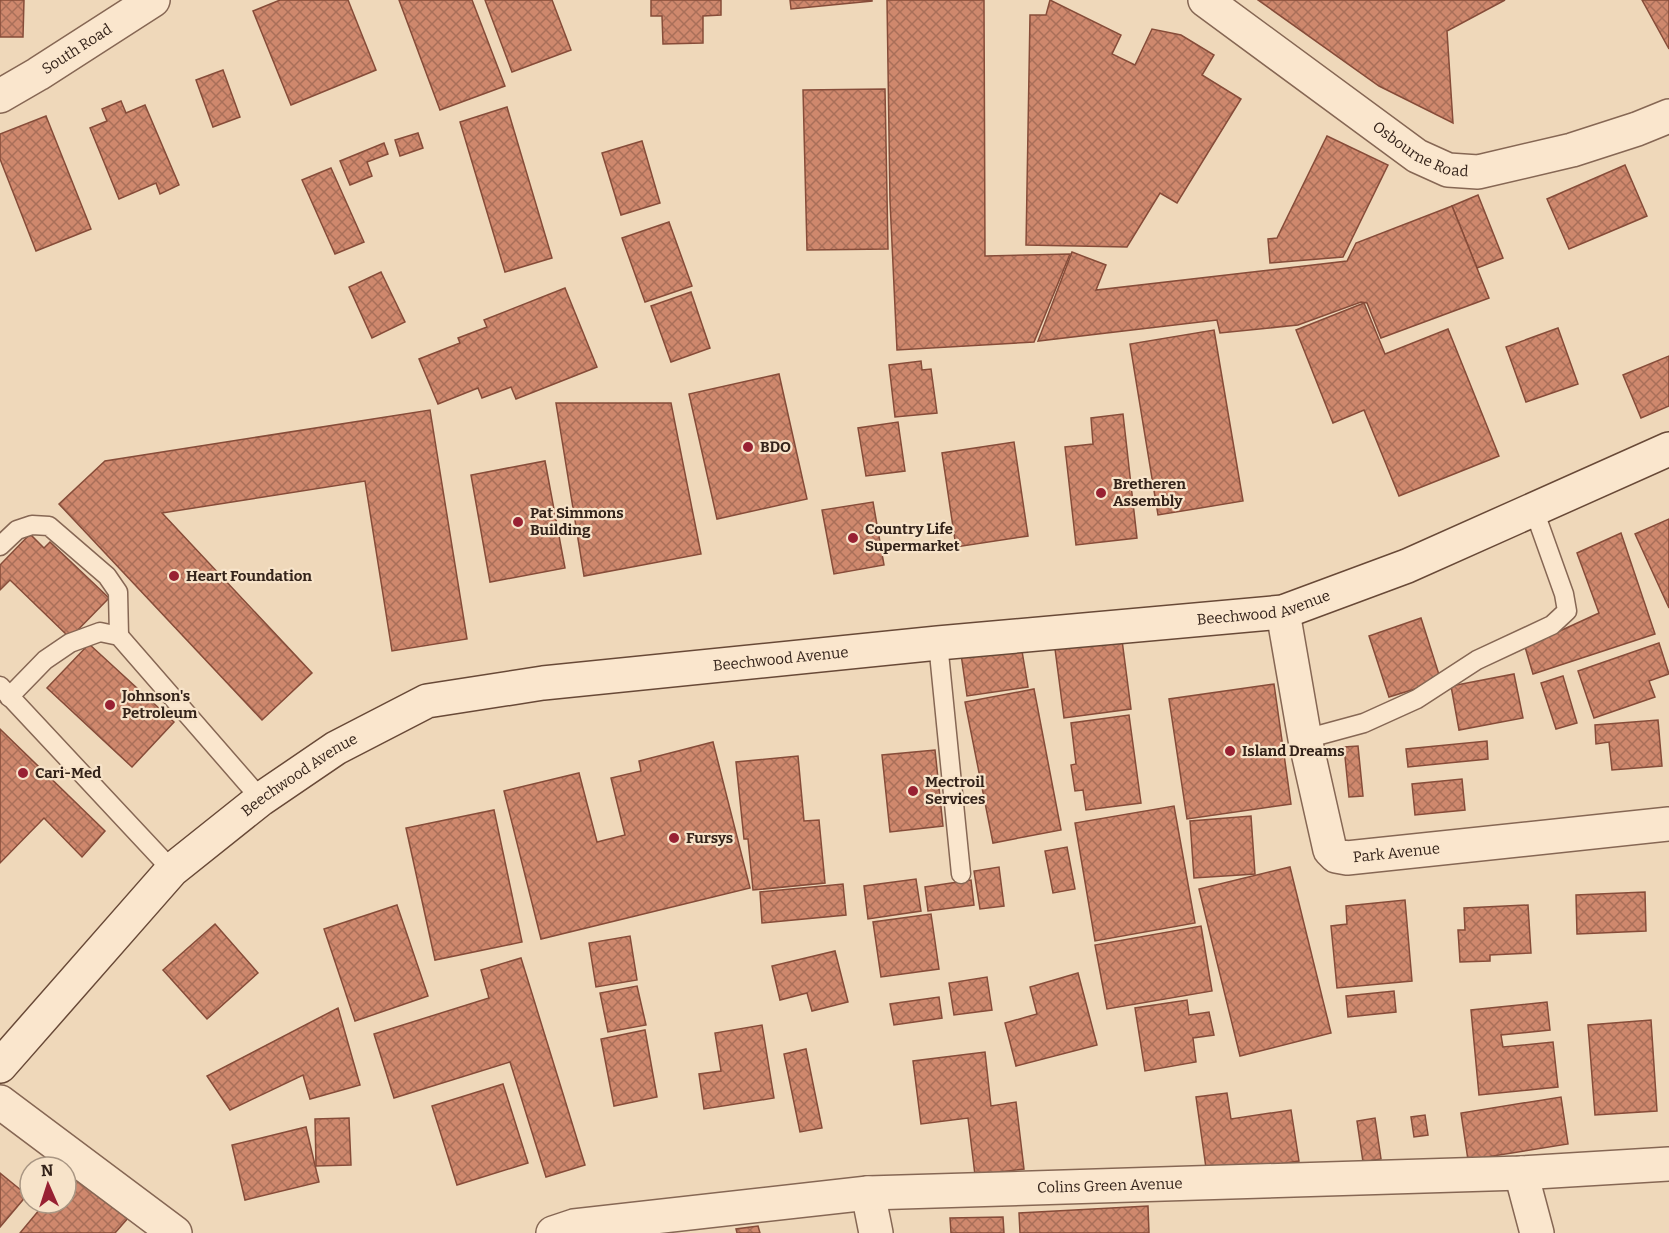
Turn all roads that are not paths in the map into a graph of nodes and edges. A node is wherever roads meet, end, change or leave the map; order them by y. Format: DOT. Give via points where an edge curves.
graph roads {
  1 [pos="153,0"];
  2 [pos="1205,0"];
  3 [pos="0,96"];
  4 [pos="1669,116"];
  5 [pos="1669,449"];
  6 [pos="1534,510"];
  7 [pos="0,546"];
  8 [pos="1283,612"];
  9 [pos="119,636"];
  10 [pos="938,643"];
  11 [pos="5,691"];
  12 [pos="1305,739"];
  13 [pos="261,799"];
  14 [pos="1669,824"];
  15 [pos="172,870"];
  16 [pos="961,874"];
  17 [pos="5,1051"];
  18 [pos="0,1102"];
  19 [pos="1669,1164"];
  20 [pos="1521,1173"];
  21 [pos="868,1193"];
  22 [pos="176,1233"];
  23 [pos="553,1233"];
  24 [pos="876,1233"];
  25 [pos="1537,1233"];
  1 -- 3 [label="street, South Road"];
  2 -- 4 [label="street, Osbourne Road" via="1417,156 1448,170 1478,172 1572,150"];
  5 -- 6 [label="street, Beechwood Avenue"];
  6 -- 8 [label="street, Beechwood Avenue" via="1407,566"];
  6 -- 12 [label="lane" via="1567,611 1552,625 1477,660 1417,699 1364,723"];
  7 -- 9 [label="lane" via="17,530 32,525 50,526 113,584 118,592"];
  8 -- 10 [label="street, Beechwood Avenue"];
  8 -- 12 [label="street, Park Avenue"];
  9 -- 11 [label="lane" via="100,632 70,643"];
  9 -- 13 [label="lane"];
  10 -- 13 [label="street, Beechwood Avenue" via="543,683 427,700 336,748"];
  10 -- 16 [label="lane"];
  11 -- 15 [label="lane"];
  12 -- 14 [label="street, Park Avenue" via="1330,850 1336,856 1347,858"];
  13 -- 15 [label="street, Beechwood Avenue"];
  15 -- 17 [label="street, Beechwood Avenue"];
  18 -- 22 [label="street"];
  19 -- 20 [label="street, Colins Green Avenue"];
  20 -- 21 [label="street, Colins Green Avenue"];
  20 -- 25 [label="street"];
  21 -- 23 [label="street, Colins Green Avenue" via="574,1226"];
  21 -- 24 [label="street"];
}
